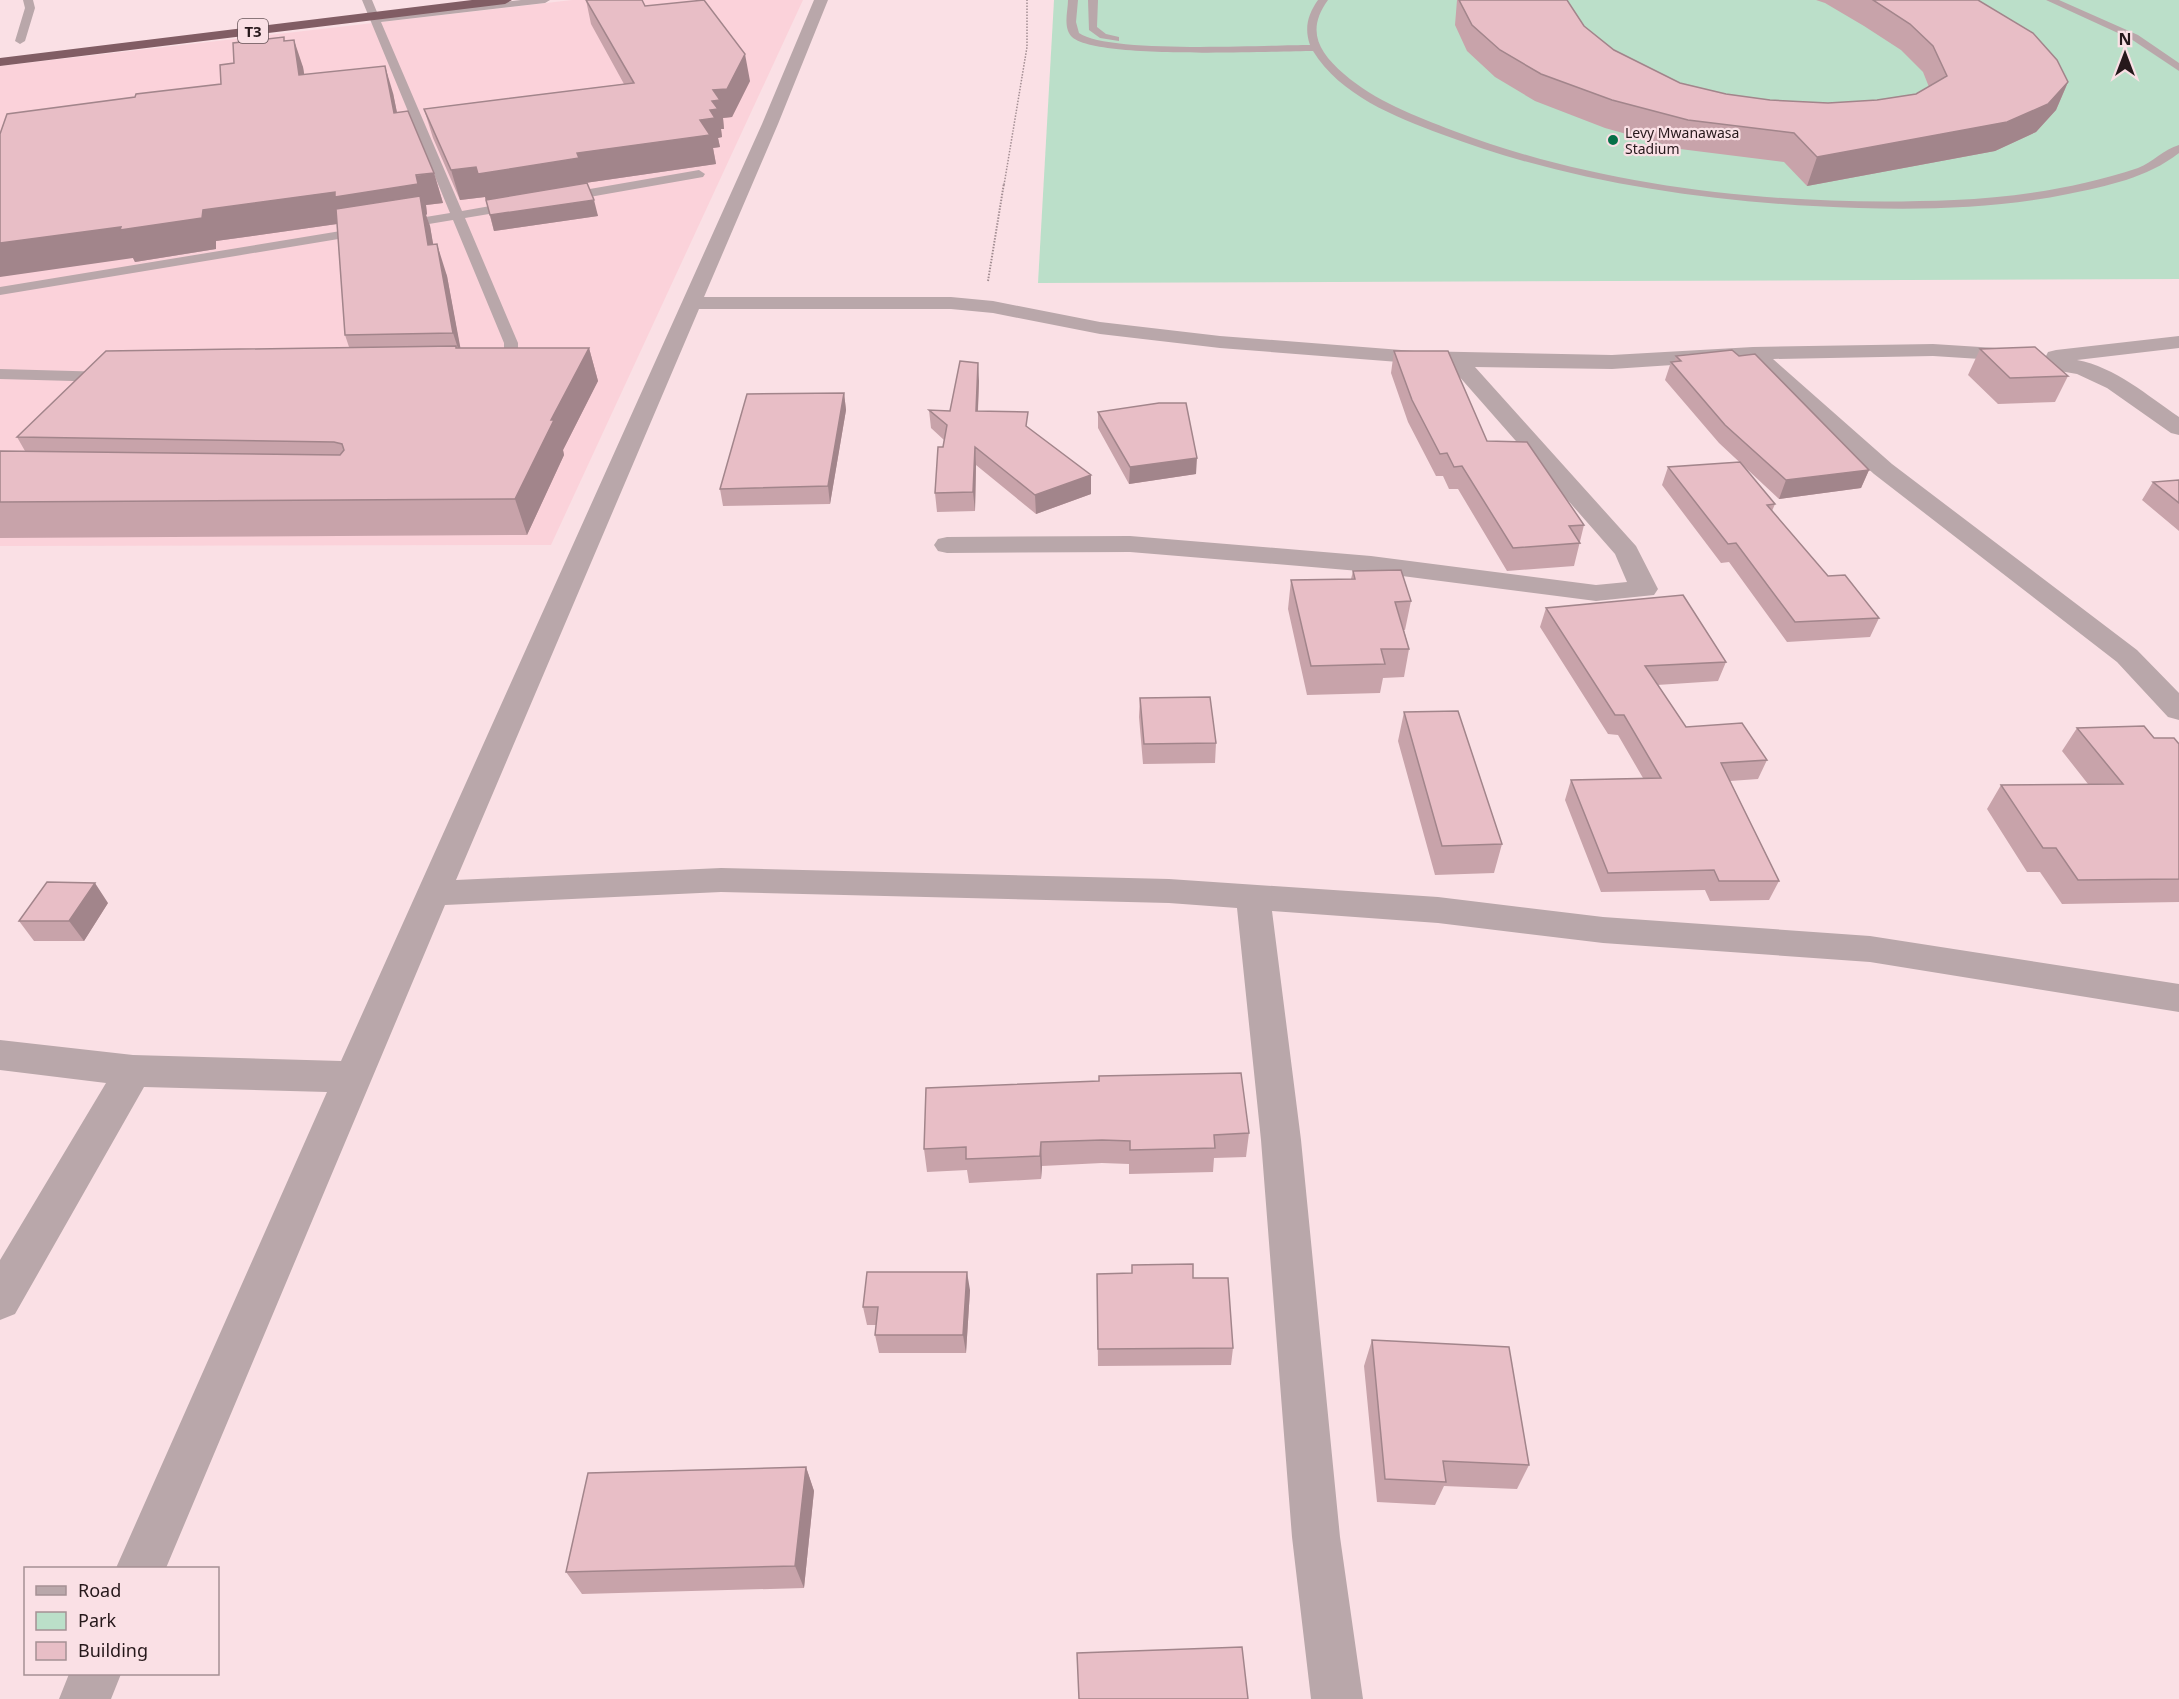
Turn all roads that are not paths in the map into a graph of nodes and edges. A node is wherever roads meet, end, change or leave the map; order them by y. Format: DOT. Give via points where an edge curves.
graph roads {
  1 [pos="28,0"];
  2 [pos="362,0"];
  3 [pos="505,0"];
  4 [pos="545,0"];
  5 [pos="821,0"];
  6 [pos="1073,0"];
  7 [pos="1093,0"];
  8 [pos="1323,0"];
  9 [pos="2051,0"];
  10 [pos="375,18"];
  11 [pos="20,41"];
  12 [pos="1313,45"];
  13 [pos="0,62"];
  14 [pos="2179,68"];
  15 [pos="2179,148"];
  16 [pos="699,174"];
  17 [pos="458,216"];
  18 [pos="0,291"];
  19 [pos="692,303"];
  20 [pos="2179,342"];
  21 [pos="1753,353"];
  22 [pos="2039,359"];
  23 [pos="1457,360"];
  24 [pos="487,373"];
  25 [pos="0,374"];
  26 [pos="94,394"];
  27 [pos="2179,428"];
  28 [pos="947,545"];
  29 [pos="2179,710"];
  30 [pos="434,893"];
  31 [pos="1253,897"];
  32 [pos="2179,998"];
  33 [pos="0,1055"];
  34 [pos="133,1071"];
  35 [pos="355,1077"];
  36 [pos="0,1300"];
  37 [pos="142,1567"];
  38 [pos="95,1675"];
  39 [pos="85,1699"];
  40 [pos="1337,1699"];
  1 -- 11 [label="lane" via="30,8"];
  2 -- 10 [label="lane"];
  3 -- 10 [label="highway, T3"];
  4 -- 10 [label="lane"];
  5 -- 19 [label="street"];
  6 -- 12 [label="lane" via="1074,33 1100,45"];
  7 -- 12 [label="lane" via="1092,28 1114,39"];
  8 -- 12 [label="lane" via="1310,26"];
  9 -- 14 [label="lane" via="2109,23 2159,50"];
  10 -- 13 [label="highway, T3"];
  10 -- 17 [label="lane"];
  12 -- 15 [label="lane" via="1340,78 1387,108 1457,138 1570,169 1655,186 1760,198 1889,205 1997,200 2087,187 2153,166"];
  16 -- 17 [label="lane"];
  17 -- 18 [label="lane"];
  17 -- 24 [label="lane" via="511,343 512,356 499,373"];
  19 -- 23 [label="street" via="908,302 979,306 1100,328 1209,341"];
  19 -- 30 [label="street"];
  20 -- 22 [label="street"];
  21 -- 22 [label="street" via="1933,350"];
  21 -- 23 [label="street" via="1612,362"];
  21 -- 29 [label="street" via="1883,469 2127,656"];
  22 -- 27 [label="street" via="2083,368 2115,383"];
  23 -- 28 [label="street" via="1627,552 1644,589 1596,593 1371,564 1130,543"];
  25 -- 26 [label="lane" via="116,377"];
  30 -- 31 [label="street" via="721,879 1169,891"];
  30 -- 35 [label="street"];
  31 -- 32 [label="street" via="1438,910 1603,930 1870,949"];
  31 -- 40 [label="street" via="1281,1140 1316,1537"];
  33 -- 34 [label="street"];
  34 -- 35 [label="street"];
  34 -- 36 [label="street"];
  35 -- 37 [label="street"];
  38 -- 39 [label="street"];
}
